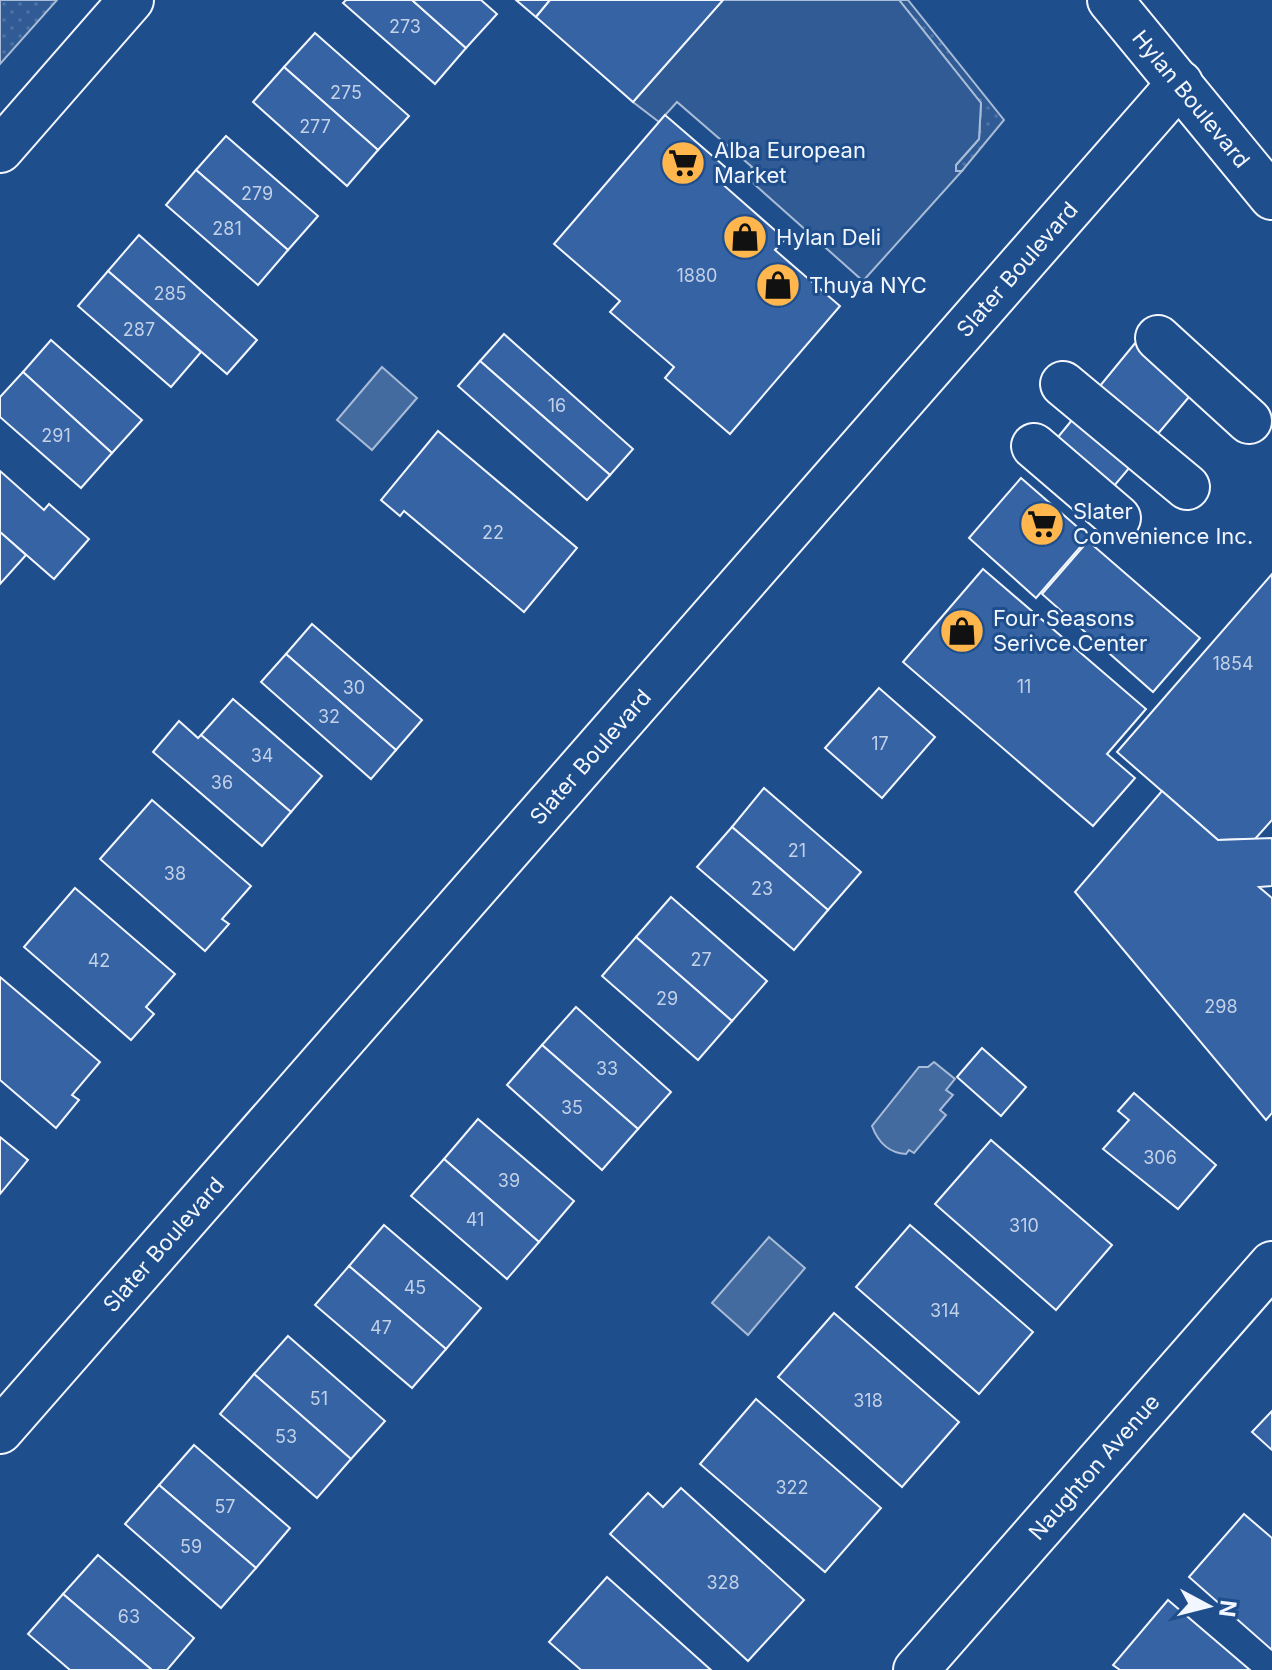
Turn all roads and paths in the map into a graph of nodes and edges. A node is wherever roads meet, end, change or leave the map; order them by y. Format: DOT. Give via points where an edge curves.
graph roads {
  1 [pos="131,0"];
  2 [pos="1110,0"];
  3 [pos="1180,83"];
  4 [pos="0,150"];
  5 [pos="1272,197"];
  6 [pos="1158,338"];
  7 [pos="1063,384"];
  8 [pos="1249,421"];
  9 [pos="1034,446"];
  10 [pos="1187,487"];
  11 [pos="1118,518"];
  12 [pos="1272,1264"];
  13 [pos="0,1431"];
  14 [pos="916,1670"];
  1 -- 4 [label="street"];
  2 -- 3 [label="street, Hylan Boulevard"];
  3 -- 5 [label="street, Hylan Boulevard"];
  3 -- 13 [label="street, Slater Boulevard"];
  6 -- 8 [label="street"];
  7 -- 10 [label="street"];
  9 -- 11 [label="street"];
  12 -- 14 [label="street, Naughton Avenue"];
}
